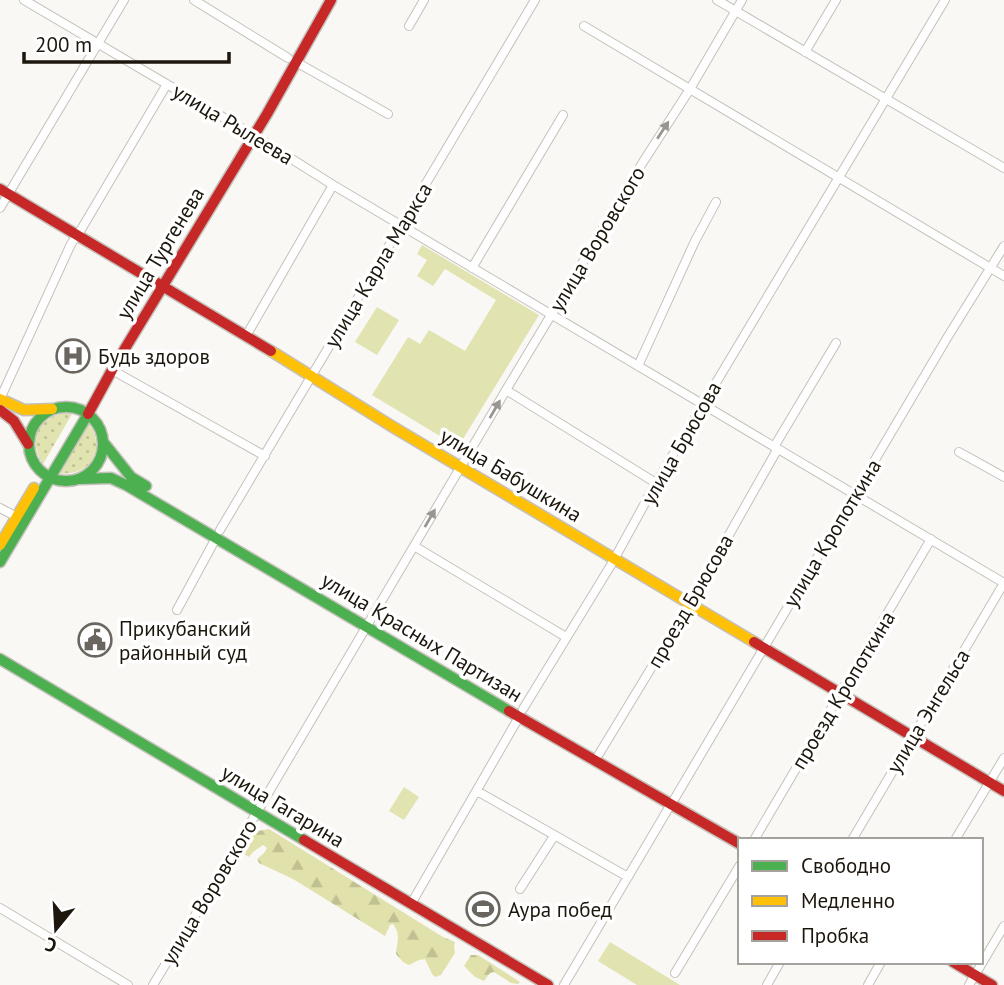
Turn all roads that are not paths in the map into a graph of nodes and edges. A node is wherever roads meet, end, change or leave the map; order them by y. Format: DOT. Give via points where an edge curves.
graph roads {
  1 [pos="24,0"];
  2 [pos="124,0"];
  3 [pos="194,0"];
  4 [pos="322,0"];
  5 [pos="331,0"];
  6 [pos="424,0"];
  7 [pos="535,0"];
  8 [pos="717,0"];
  9 [pos="742,0"];
  10 [pos="836,0"];
  11 [pos="945,0"];
  12 [pos="735,11"];
  13 [pos="409,26"];
  14 [pos="584,26"];
  15 [pos="98,45"];
  16 [pos="805,52"];
  17 [pos="292,60"];
  18 [pos="167,84"];
  19 [pos="690,89"];
  20 [pos="886,100"];
  21 [pos="388,114"];
  22 [pos="563,115"];
  23 [pos="251,134"];
  24 [pos="1004,168"];
  25 [pos="838,177"];
  26 [pos="333,185"];
  27 [pos="4,192"];
  28 [pos="716,202"];
  29 [pos="0,208"];
  30 [pos="401,225"];
  31 [pos="77,235"];
  32 [pos="1004,246"];
  33 [pos="472,268"];
  34 [pos="990,268"];
  35 [pos="1004,276"];
  36 [pos="160,284"];
  37 [pos="551,314"];
  38 [pos="246,336"];
  39 [pos="836,343"];
  40 [pos="638,366"];
  41 [pos="112,370"];
  42 [pos="312,376"];
  43 [pos="506,390"];
  44 [pos="0,399"];
  45 [pos="703,404"];
  46 [pos="0,410"];
  47 [pos="52,410"];
  48 [pos="84,412"];
  49 [pos="104,443"];
  50 [pos="28,444"];
  51 [pos="774,446"];
  52 [pos="959,452"];
  53 [pos="265,456"];
  54 [pos="460,468"];
  55 [pos="46,476"];
  56 [pos="1004,477"];
  57 [pos="80,479"];
  58 [pos="656,483"];
  59 [pos="854,494"];
  60 [pos="0,508"];
  61 [pos="17,517"];
  62 [pos="218,534"];
  63 [pos="931,539"];
  64 [pos="0,545"];
  65 [pos="414,546"];
  66 [pos="614,559"];
  67 [pos="0,562"];
  68 [pos="1004,583"];
  69 [pos="690,604"];
  70 [pos="177,610"];
  71 [pos="369,623"];
  72 [pos="566,637"];
  73 [pos="764,648"];
  74 [pos="0,659"];
  75 [pos="841,694"];
  76 [pos="521,713"];
  77 [pos="912,737"];
  78 [pos="599,754"];
  79 [pos="1004,758"];
  80 [pos="989,782"];
  81 [pos="477,790"];
  82 [pos="1004,791"];
  83 [pos="673,801"];
  84 [pos="257,812"];
  85 [pos="554,836"];
  86 [pos="741,838"];
  87 [pos="755,838"];
  88 [pos="853,838"];
  89 [pos="956,838"];
  90 [pos="738,843"];
  91 [pos="738,868"];
  92 [pos="628,877"];
  93 [pos="520,889"];
  94 [pos="411,904"];
  95 [pos="0,908"];
  96 [pos="1004,926"];
  97 [pos="779,964"];
  98 [pos="880,964"];
  99 [pos="942,964"];
  100 [pos="955,964"];
  101 [pos="983,964"];
  102 [pos="983,964"];
  103 [pos="675,973"];
  104 [pos="973,982"];
  105 [pos="128,985"];
  106 [pos="153,985"];
  107 [pos="548,985"];
  108 [pos="564,985"];
  109 [pos="767,985"];
  110 [pos="868,985"];
  111 [pos="992,985"];
  1 -- 15 [label="street, улица Рылеева"];
  2 -- 15 [label="street"];
  3 -- 17 [label="street"];
  4 -- 17 [label="main road, улица Тургенева"];
  5 -- 17 [label="main road, улица Тургенева"];
  6 -- 13 [label="street"];
  7 -- 30 [label="street, улица Карла Маркса"];
  8 -- 12 [label="street"];
  9 -- 12 [label="street, улица Воровского"];
  10 -- 16 [label="street"];
  11 -- 20 [label="street, улица Брюсова"];
  12 -- 16 [label="street"];
  12 -- 19 [label="street, улица Воровского"];
  14 -- 19 [label="street"];
  15 -- 18 [label="street, улица Рылеева"];
  15 -- 27 [label="street"];
  16 -- 20 [label="street"];
  17 -- 21 [label="street"];
  17 -- 23 [label="main road, улица Тургенева"];
  18 -- 23 [label="street, улица Рылеева"];
  18 -- 31 [label="street"];
  19 -- 25 [label="street"];
  37 -- 19 [label="street, улица Воровского, one-way"];
  20 -- 24 [label="street"];
  20 -- 25 [label="street, улица Брюсова"];
  22 -- 33 [label="street"];
  23 -- 26 [label="street, улица Рылеева"];
  23 -- 36 [label="main road, улица Тургенева"];
  25 -- 34 [label="street"];
  25 -- 45 [label="street, улица Брюсова"];
  26 -- 30 [label="street, улица Рылеева"];
  26 -- 38 [label="street"];
  27 -- 29 [label="street"];
  27 -- 31 [label="main road, улица Бабушкина"];
  28 -- 40 [label="street"];
  30 -- 33 [label="street, улица Рылеева"];
  30 -- 42 [label="street, улица Карла Маркса"];
  31 -- 36 [label="main road, улица Бабушкина"];
  31 -- 44 [label="street"];
  32 -- 34 [label="street, улица Кропоткина"];
  33 -- 37 [label="street, улица Рылеева"];
  34 -- 35 [label="street"];
  34 -- 59 [label="street, улица Кропоткина"];
  36 -- 38 [label="main road, улица Бабушкина"];
  36 -- 41 [label="main road, улица Тургенева"];
  36 -- 48 [label="main road, улица Тургенева"];
  37 -- 40 [label="street, улица Рылеева"];
  37 -- 43 [label="street, улица Воровского"];
  38 -- 42 [label="main road, улица Бабушкина"];
  39 -- 51 [label="street"];
  40 -- 45 [label="street, улица Рылеева"];
  41 -- 48 [label="main road, улица Тургенева"];
  41 -- 53 [label="street"];
  42 -- 53 [label="street, улица Карла Маркса"];
  42 -- 54 [label="main road, улица Бабушкина"];
  54 -- 43 [label="street, улица Воровского, one-way"];
  43 -- 58 [label="street"];
  44 -- 47 [label="main road" via="25,411"];
  45 -- 51 [label="street, улица Рылеева"];
  45 -- 58 [label="street, улица Брюсова"];
  46 -- 50 [label="main road" via="19,424"];
  47 -- 48 [label="main road" via="70,407"];
  47 -- 50 [label="main road" via="33,426"];
  48 -- 49 [label="main road, улица Красных Партизан" via="99,426"];
  48 -- 55 [label="main road, улица Тургенева"];
  49 -- 57 [label="main road" via="95,468"];
  49 -- 62 [label="main road, улица Красных Партизан" via="131,477"];
  50 -- 55 [label="main road" via="32,461"];
  51 -- 59 [label="street, улица Рылеева"];
  51 -- 69 [label="street, проезд Брюсова" via="777,450"];
  52 -- 56 [label="street"];
  53 -- 62 [label="street, улица Карла Маркса"];
  65 -- 54 [label="street, улица Воровского, one-way"];
  54 -- 66 [label="main road, улица Бабушкина"];
  55 -- 57 [label="main road, улица Красных Партизан" via="70,482"];
  55 -- 61 [label="main road, улица Тургенева"];
  55 -- 67 [label="main road, улица Тургенева"];
  57 -- 62 [label="main road, улица Красных Партизан" via="111,478"];
  58 -- 66 [label="street, улица Брюсова"];
  59 -- 63 [label="street, улица Рылеева"];
  59 -- 73 [label="street, улица Кропоткина"];
  60 -- 61 [label="street"];
  61 -- 64 [label="main road, улица Тургенева"];
  62 -- 70 [label="street, улица Карла Маркса"];
  62 -- 71 [label="main road, улица Красных Партизан"];
  63 -- 68 [label="street, улица Рылеева"];
  63 -- 75 [label="street, проезд Кропоткина"];
  65 -- 71 [label="street, улица Воровского"];
  65 -- 72 [label="street"];
  66 -- 69 [label="main road, улица Бабушкина"];
  66 -- 72 [label="street, улица Брюсова"];
  68 -- 77 [label="street, улица Энгельса"];
  69 -- 73 [label="main road, улица Бабушкина"];
  69 -- 78 [label="street, проезд Брюсова"];
  71 -- 76 [label="main road, улица Красных Партизан"];
  71 -- 84 [label="street, улица Воровского"];
  72 -- 76 [label="street, улица Брюсова"];
  73 -- 75 [label="main road, улица Бабушкина"];
  73 -- 83 [label="street, улица Кропоткина"];
  74 -- 84 [label="main road, улица Гагарина"];
  75 -- 77 [label="main road, улица Бабушкина"];
  75 -- 87 [label="street, проезд Кропоткина"];
  76 -- 78 [label="main road, улица Красных Партизан"];
  76 -- 81 [label="street, улица Брюсова"];
  76 -- 83 [label="main road, улица Красных Партизан"];
  77 -- 80 [label="main road, улица Бабушкина"];
  77 -- 88 [label="street, улица Энгельса"];
  78 -- 83 [label="main road, улица Красных Партизан"];
  79 -- 80 [label="street"];
  80 -- 82 [label="main road, улица Бабушкина"];
  80 -- 89 [label="street"];
  81 -- 85 [label="street"];
  81 -- 94 [label="street, улица Брюсова"];
  83 -- 86 [label="main road, улица Красных Партизан"];
  83 -- 90 [label="main road, улица Красных Партизан"];
  83 -- 92 [label="street, улица Кропоткина"];
  84 -- 94 [label="main road, улица Гагарина"];
  84 -- 106 [label="street, улица Воровского"];
  85 -- 92 [label="street"];
  85 -- 93 [label="street"];
  91 -- 103 [label="street"];
  92 -- 108 [label="street, улица Кропоткина"];
  94 -- 107 [label="main road, улица Гагарина"];
  95 -- 105 [label="street"];
  96 -- 101 [label="street"];
  97 -- 109 [label="street"];
  98 -- 110 [label="street"];
  99 -- 104 [label="main road"];
  100 -- 104 [label="main road"];
  102 -- 104 [label="street"];
  104 -- 111 [label="main road"];
}
